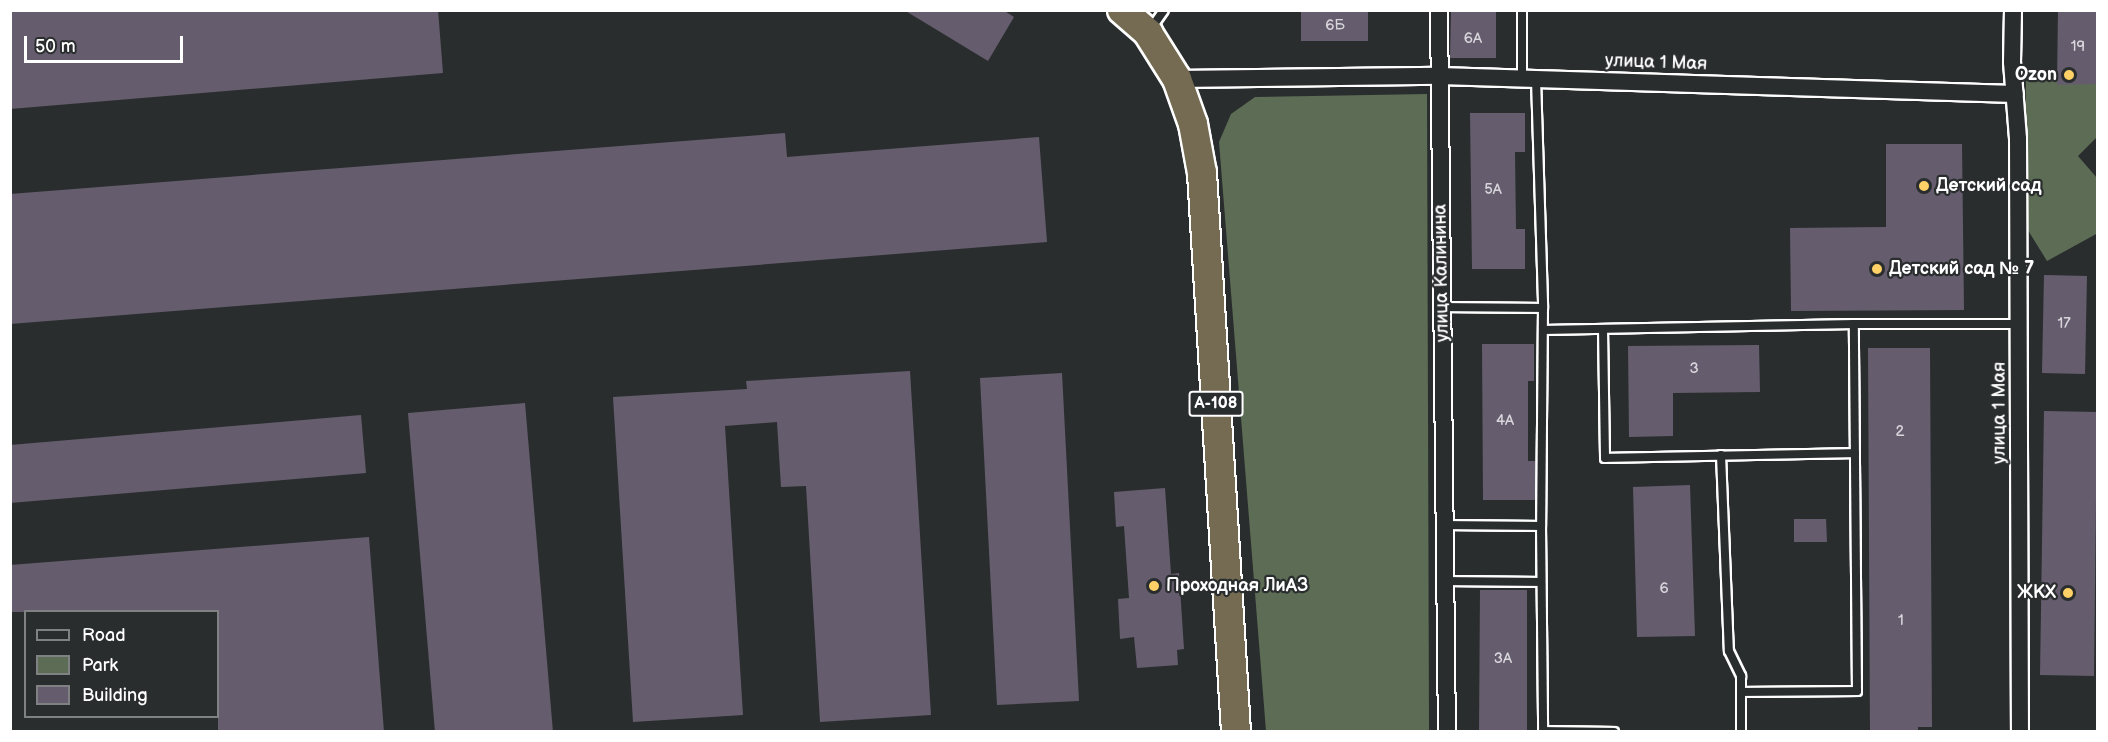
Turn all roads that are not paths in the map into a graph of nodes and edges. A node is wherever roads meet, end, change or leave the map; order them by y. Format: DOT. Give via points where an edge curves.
graph roads {
  1 [pos="1122,10"];
  2 [pos="1432,10"];
  3 [pos="1439,10"];
  4 [pos="1522,10"];
  5 [pos="2013,10"];
  6 [pos="1156,22"];
  7 [pos="1439,34"];
  8 [pos="1440,76"];
  9 [pos="1177,79"];
  10 [pos="1529,79"];
  11 [pos="2015,94"];
  12 [pos="1442,307"];
  13 [pos="1543,308"];
  14 [pos="1854,324"];
  15 [pos="2020,324"];
  16 [pos="1603,328"];
  17 [pos="1543,330"];
  18 [pos="1855,453"];
  19 [pos="1721,455"];
  20 [pos="1444,525"];
  21 [pos="1541,526"];
  22 [pos="1445,581"];
  23 [pos="1541,582"];
  24 [pos="1741,692"];
  25 [pos="1236,732"];
  26 [pos="1447,732"];
  27 [pos="1614,732"];
  28 [pos="1741,732"];
  29 [pos="2020,732"];
  1 -- 6 [label="highway, А-108"];
  2 -- 7 [label="lane"];
  3 -- 7 [label="street, улица Калинина"];
  4 -- 10 [label="lane"];
  5 -- 11 [label="street, улица 1 Мая"];
  6 -- 9 [label="highway, А-108"];
  7 -- 8 [label="street, улица Калинина"];
  8 -- 9 [label="street"];
  8 -- 10 [label="street, улица 1 Мая"];
  8 -- 12 [label="street, улица Калинина"];
  9 -- 25 [label="highway, А-108" via="1193,124 1202,173"];
  10 -- 11 [label="street, улица 1 Мая"];
  10 -- 13 [label="lane"];
  11 -- 15 [label="street, улица 1 Мая"];
  12 -- 13 [label="lane"];
  12 -- 20 [label="street, улица Калинина"];
  13 -- 17 [label="lane"];
  14 -- 15 [label="lane"];
  14 -- 16 [label="lane"];
  14 -- 18 [label="lane"];
  15 -- 29 [label="street, улица 1 Мая"];
  16 -- 17 [label="lane"];
  16 -- 19 [label="lane" via="1605,458"];
  17 -- 21 [label="lane"];
  18 -- 19 [label="lane"];
  18 -- 24 [label="lane" via="1857,691"];
  19 -- 24 [label="lane" via="1729,651 1741,676"];
  20 -- 21 [label="lane"];
  20 -- 22 [label="street, улица Калинина"];
  21 -- 23 [label="lane"];
  22 -- 23 [label="lane"];
  22 -- 26 [label="street, улица Калинина"];
  23 -- 27 [label="lane" via="1543,731"];
  24 -- 28 [label="lane"];
}
